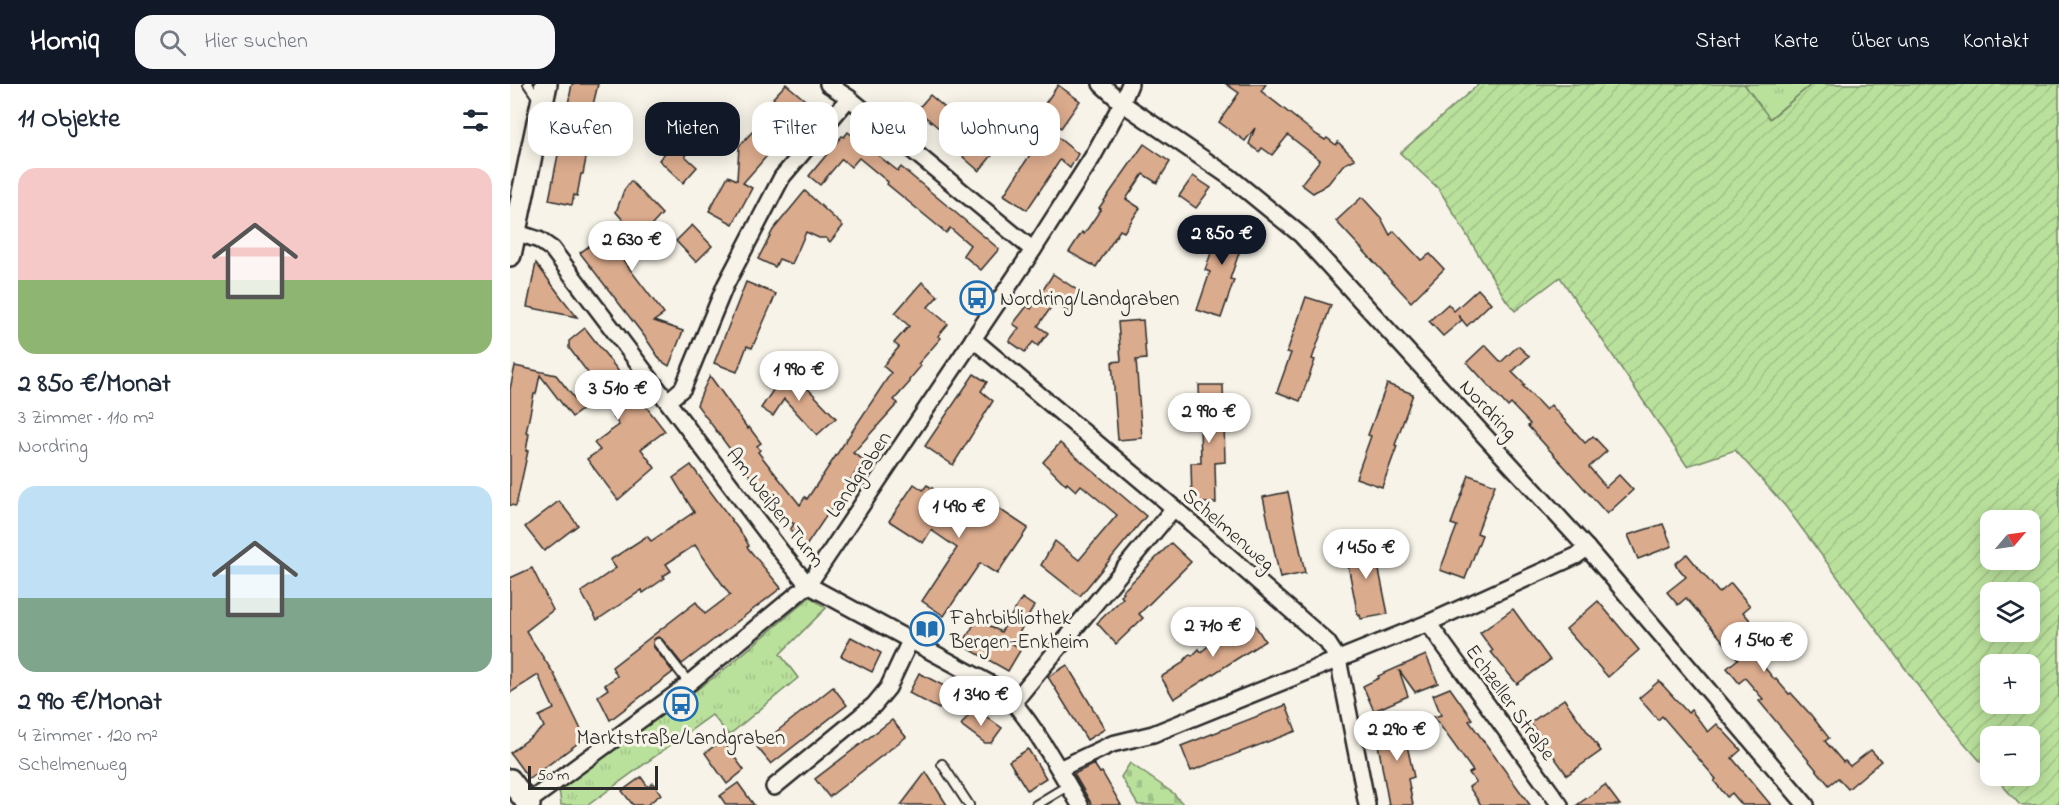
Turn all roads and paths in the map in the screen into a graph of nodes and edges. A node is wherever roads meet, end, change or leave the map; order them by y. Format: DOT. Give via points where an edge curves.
graph roads {
  1 [pos="528,84"];
  2 [pos="828,84"];
  3 [pos="1101,84"];
  4 [pos="1130,84"];
  5 [pos="544,94"];
  6 [pos="849,98"];
  7 [pos="1122,103"];
  8 [pos="515,232"];
  9 [pos="1034,250"];
  10 [pos="510,255"];
  11 [pos="973,339"];
  12 [pos="668,401"];
  13 [pos="1174,508"];
  14 [pos="1587,548"];
  15 [pos="808,585"];
  16 [pos="1428,623"];
  17 [pos="910,641"];
  18 [pos="658,642"];
  19 [pos="1338,659"];
  20 [pos="689,683"];
  21 [pos="1014,702"];
  22 [pos="942,764"];
  23 [pos="1059,769"];
  24 [pos="510,780"];
  25 [pos="1069,785"];
  26 [pos="774,787"];
  27 [pos="528,804"];
  28 [pos="969,805"];
  29 [pos="1036,805"];
  30 [pos="1080,805"];
  31 [pos="1366,805"];
  32 [pos="1560,805"];
  33 [pos="1806,805"];
  1 -- 5 [label="lane"];
  2 -- 6 [label="street"];
  3 -- 7 [label="street, Nordring"];
  4 -- 7 [label="street, Landgraben"];
  5 -- 8 [label="main road"];
  6 -- 9 [label="street"];
  6 -- 12 [label="street" via="782,177 725,286 683,388"];
  7 -- 9 [label="street, Landgraben"];
  7 -- 14 [label="street, Nordring" via="1230,177 1296,230"];
  8 -- 10 [label="main road"];
  8 -- 12 [label="street, Am Weißen Turm" via="552,249"];
  9 -- 11 [label="street, Landgraben"];
  11 -- 13 [label="street, Schelmenweg"];
  11 -- 15 [label="street, Landgraben"];
  12 -- 15 [label="street, Am Weißen Turm"];
  13 -- 19 [label="street, Schelmenweg" via="1327,642"];
  13 -- 21 [label="street"];
  14 -- 16 [label="street"];
  14 -- 33 [label="street, Nordring"];
  15 -- 17 [label="street, Am Weißen Turm"];
  15 -- 20 [label="street, Landgraben"];
  16 -- 19 [label="street"];
  16 -- 32 [label="street, Echzeller Straße"];
  17 -- 21 [label="street, Am Weißen Turm" via="1002,690"];
  17 -- 26 [label="street" via="888,688 874,705"];
  18 -- 20 [label="lane"];
  19 -- 23 [label="street" via="1153,734 1112,744"];
  19 -- 31 [label="street, Schelmenweg"];
  20 -- 27 [label="street, Landgraben"];
  21 -- 23 [label="street, Am Weißen Turm"];
  22 -- 28 [label="lane"];
  23 -- 25 [label="street, Am Weißen Turm"];
  24 -- 27 [label="main road"];
  25 -- 29 [label="lane"];
  25 -- 30 [label="street, Am Weißen Turm"];
}
